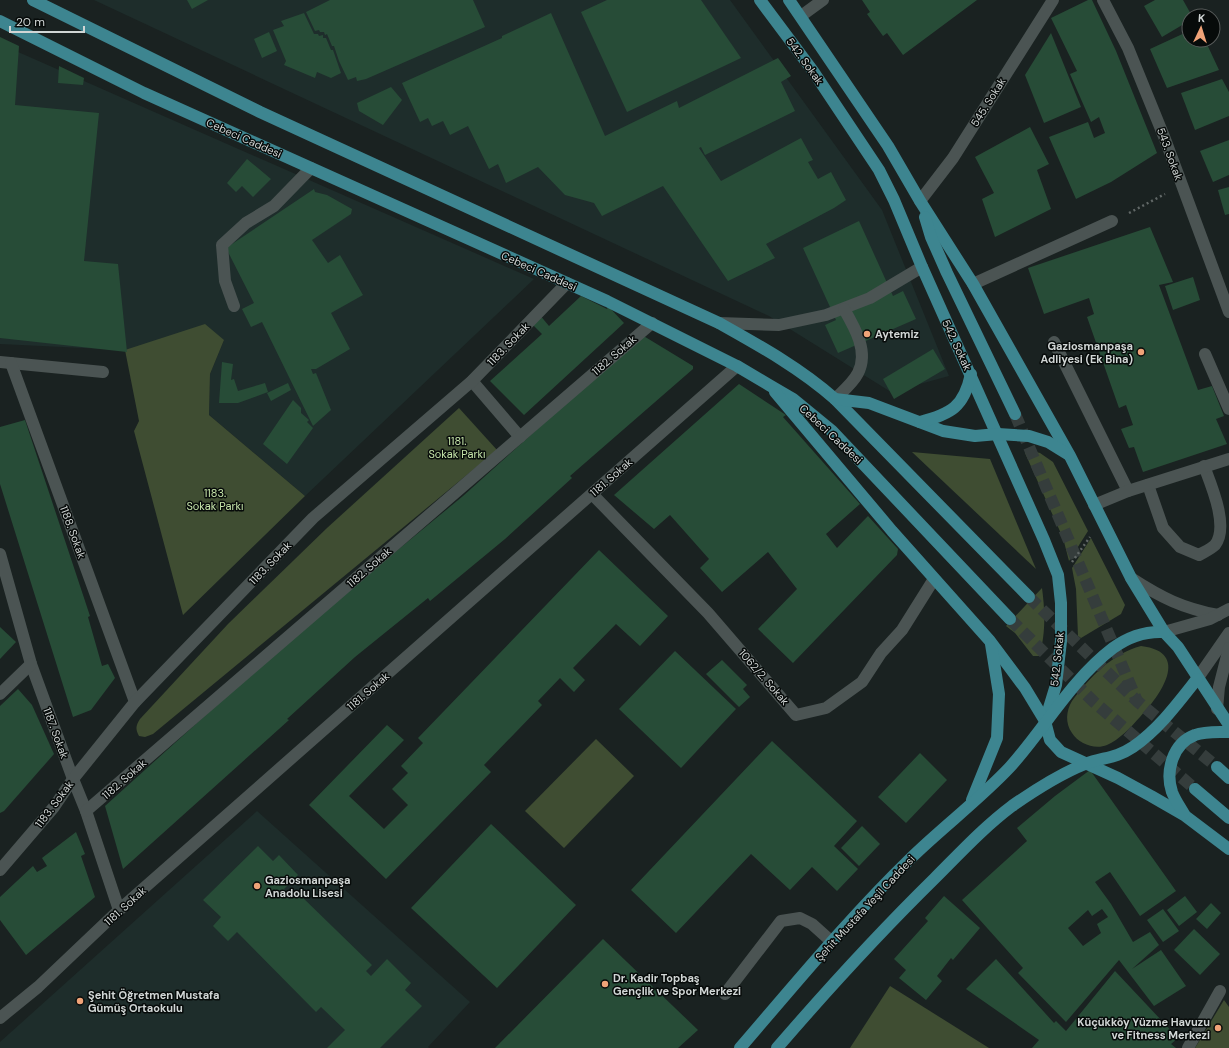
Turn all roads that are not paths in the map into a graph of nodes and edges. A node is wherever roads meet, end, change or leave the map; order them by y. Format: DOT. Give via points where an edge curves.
graph roads {
  1 [pos="34,0"];
  2 [pos="760,0"];
  3 [pos="789,0"];
  4 [pos="823,0"];
  5 [pos="1053,0"];
  6 [pos="1103,0"];
  7 [pos="801,16"];
  8 [pos="0,21"];
  9 [pos="311,168"];
  10 [pos="920,202"];
  11 [pos="1112,221"];
  12 [pos="922,267"];
  13 [pos="568,283"];
  14 [pos="972,284"];
  15 [pos="234,306"];
  16 [pos="844,309"];
  17 [pos="1229,312"];
  18 [pos="652,323"];
  19 [pos="719,323"];
  20 [pos="1054,342"];
  21 [pos="1205,354"];
  22 [pos="5,362"];
  23 [pos="737,366"];
  24 [pos="103,372"];
  25 [pos="971,374"];
  26 [pos="472,381"];
  27 [pos="769,384"];
  28 [pos="835,399"];
  29 [pos="1229,409"];
  30 [pos="1014,414"];
  31 [pos="920,422"];
  32 [pos="998,434"];
  33 [pos="520,437"];
  34 [pos="1070,456"];
  35 [pos="1229,460"];
  36 [pos="1204,466"];
  37 [pos="1148,485"];
  38 [pos="1128,492"];
  39 [pos="592,494"];
  40 [pos="1094,506"];
  41 [pos="0,554"];
  42 [pos="1131,578"];
  43 [pos="934,579"];
  44 [pos="1029,597"];
  45 [pos="1229,609"];
  46 [pos="1218,615"];
  47 [pos="1010,619"];
  48 [pos="1164,632"];
  49 [pos="1229,633"];
  50 [pos="990,641"];
  51 [pos="1229,648"];
  52 [pos="31,664"];
  53 [pos="1197,679"];
  54 [pos="0,694"];
  55 [pos="135,702"];
  56 [pos="1217,709"];
  57 [pos="1045,721"];
  58 [pos="1229,726"];
  59 [pos="1229,732"];
  60 [pos="1086,764"];
  61 [pos="1217,767"];
  62 [pos="1229,778"];
  63 [pos="72,780"];
  64 [pos="1194,789"];
  65 [pos="970,805"];
  66 [pos="86,811"];
  67 [pos="1184,815"];
  68 [pos="1229,818"];
  69 [pos="1229,849"];
  70 [pos="0,870"];
  71 [pos="119,910"];
  72 [pos="832,942"];
  73 [pos="1220,991"];
  74 [pos="725,994"];
  75 [pos="0,1018"];
  76 [pos="740,1048"];
  77 [pos="777,1048"];
  78 [pos="1188,1048"];
  1 -- 19 [label="main road" via="260,112"];
  2 -- 12 [label="main road, 542. Sokak" via="813,71 879,170"];
  3 -- 7 [label="main road, 542. Sokak"];
  4 -- 7 [label="street"];
  5 -- 10 [label="street, 545. Sokak" via="953,158"];
  6 -- 17 [label="street, 543. Sokak" via="1128,48 1165,139"];
  7 -- 10 [label="main road, 542. Sokak" via="888,146"];
  8 -- 9 [label="main road, Cebeci Caddesi" via="144,93"];
  9 -- 13 [label="main road, Cebeci Caddesi"];
  9 -- 15 [label="street" via="274,206 246,223 222,245 225,281"];
  10 -- 14 [label="main road, 542. Sokak"];
  10 -- 30 [label="main road" via="931,237"];
  11 -- 14 [label="street"];
  12 -- 16 [label="street" via="870,298"];
  12 -- 25 [label="main road, 542. Sokak"];
  13 -- 18 [label="main road, Cebeci Caddesi"];
  13 -- 26 [label="street, 1183. Sokak"];
  14 -- 34 [label="main road, 542. Sokak"];
  16 -- 19 [label="street" via="779,325"];
  16 -- 28 [label="street" via="856,330 863,357 858,374"];
  18 -- 23 [label="main road, Cebeci Caddesi"];
  18 -- 33 [label="street, 1182. Sokak"];
  19 -- 28 [label="main road" via="770,351 816,382"];
  20 -- 38 [label="street"];
  21 -- 29 [label="street"];
  22 -- 24 [label="street, 1188. Sokak"];
  22 -- 55 [label="street, 1188. Sokak"];
  23 -- 27 [label="main road, Cebeci Caddesi"];
  23 -- 39 [label="street, 1181. Sokak"];
  25 -- 31 [label="main road" via="968,391 952,410"];
  25 -- 32 [label="main road, 542. Sokak"];
  26 -- 33 [label="street"];
  26 -- 55 [label="street, 1183. Sokak" via="313,518"];
  27 -- 43 [label="main road"];
  27 -- 47 [label="main road, Cebeci Caddesi" via="793,399 832,431"];
  28 -- 31 [label="main road" via="869,403"];
  28 -- 44 [label="main road"];
  31 -- 32 [label="main road" via="943,431 975,436"];
  32 -- 34 [label="main road" via="1029,436 1048,442"];
  32 -- 57 [label="main road, 542. Sokak" via="1058,575 1061,641 1056,685"];
  33 -- 66 [label="street, 1182. Sokak"];
  34 -- 40 [label="main road, 542. Sokak"];
  35 -- 36 [label="street"];
  36 -- 37 [label="street"];
  36 -- 37 [label="street" via="1225,521 1223,535 1215,546 1198,554 1180,547 1163,528"];
  37 -- 38 [label="street"];
  38 -- 40 [label="street"];
  39 -- 43 [label="street, 1062/2. Sokak" via="708,613 796,715 826,708 862,682 881,653 902,630"];
  39 -- 71 [label="street, 1181. Sokak"];
  40 -- 42 [label="main road, 542. Sokak"];
  41 -- 52 [label="street, 1187. Sokak"];
  42 -- 46 [label="street" via="1162,598"];
  42 -- 48 [label="main road, 542. Sokak"];
  43 -- 50 [label="main road"];
  45 -- 46 [label="street"];
  46 -- 48 [label="street"];
  48 -- 53 [label="main road, 542. Sokak" via="1178,647"];
  48 -- 57 [label="main road, Şehit Mustafa Yeşil Caddesi" via="1141,634 1113,648 1084,675"];
  49 -- 53 [label="street"];
  50 -- 57 [label="main road" via="1025,688"];
  50 -- 65 [label="main road" via="999,694 997,738"];
  51 -- 56 [label="street" via="1219,687"];
  52 -- 54 [label="street"];
  52 -- 63 [label="street, 1187. Sokak"];
  53 -- 56 [label="main road, 542. Sokak"];
  53 -- 60 [label="main road" via="1153,731 1114,757"];
  55 -- 63 [label="street, 1183. Sokak"];
  56 -- 58 [label="main road, 542. Sokak"];
  57 -- 60 [label="main road" via="1050,740 1061,752"];
  57 -- 65 [label="main road, Şehit Mustafa Yeşil Caddesi" via="1009,768"];
  59 -- 67 [label="main road" via="1196,734 1187,739 1175,752 1170,767 1170,782"];
  60 -- 67 [label="main road" via="1118,778"];
  60 -- 77 [label="main road" via="1017,803 977,836 894,918"];
  61 -- 62 [label="main road"];
  63 -- 66 [label="street, 1187. Sokak"];
  63 -- 70 [label="street, 1183. Sokak" via="54,807"];
  64 -- 68 [label="main road"];
  65 -- 72 [label="main road, Şehit Mustafa Yeşil Caddesi" via="913,856"];
  66 -- 71 [label="street, 1187. Sokak"];
  67 -- 69 [label="main road"];
  71 -- 75 [label="street, 1181. Sokak" via="38,987"];
  72 -- 74 [label="street" via="812,924 800,918 781,922"];
  72 -- 76 [label="main road, Şehit Mustafa Yeşil Caddesi"];
  73 -- 78 [label="street"];
}
